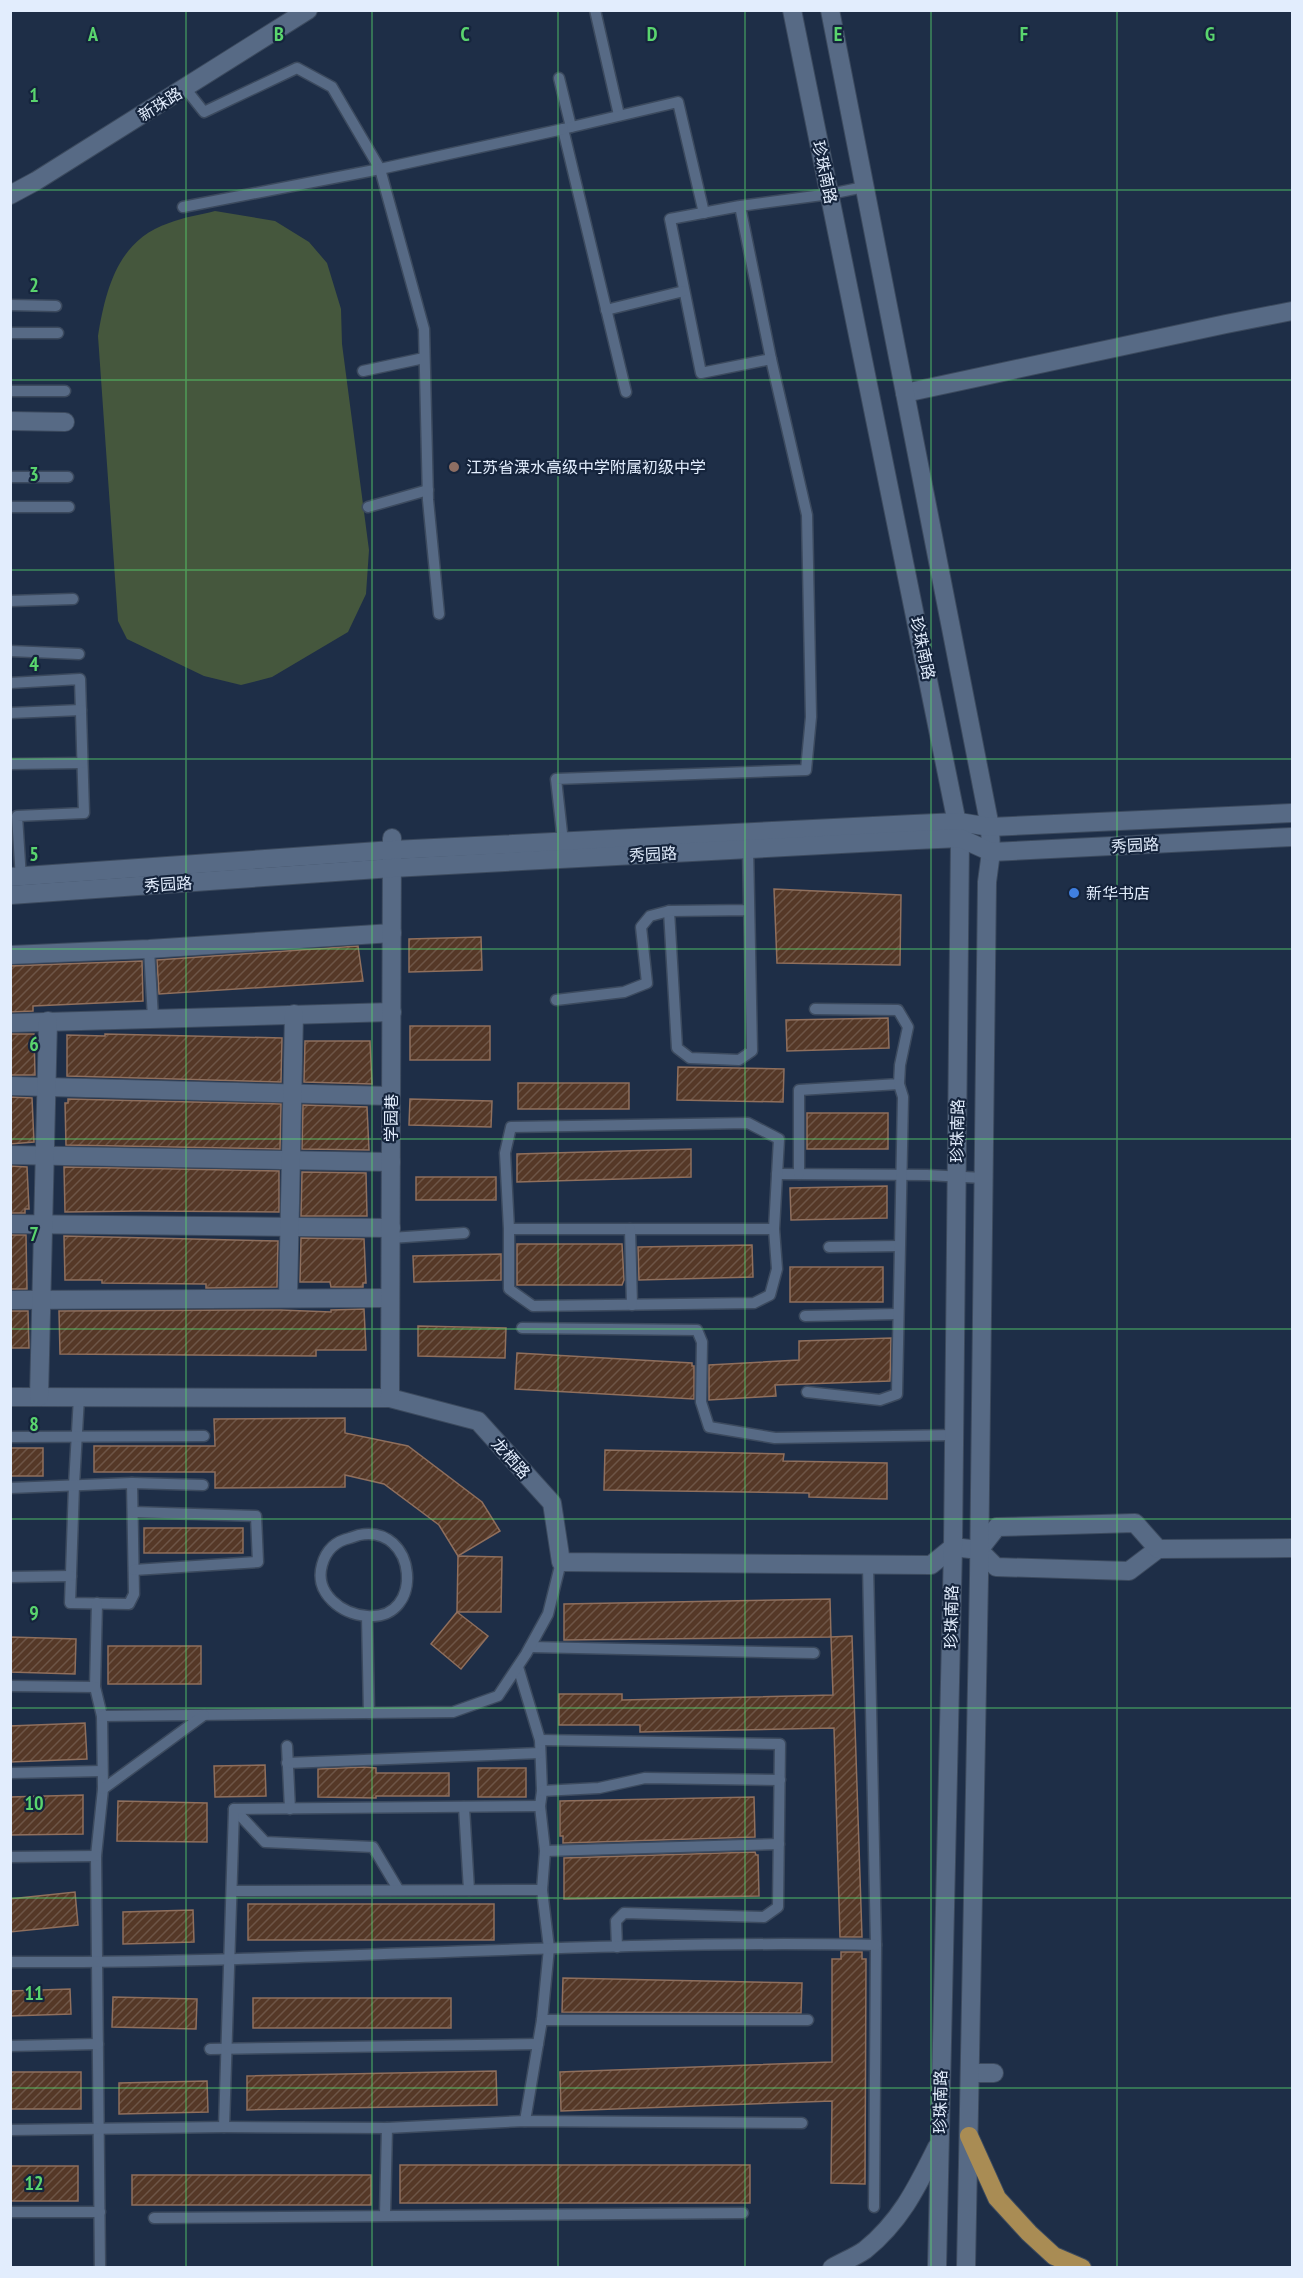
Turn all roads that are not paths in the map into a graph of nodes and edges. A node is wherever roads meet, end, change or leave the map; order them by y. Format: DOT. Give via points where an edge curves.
graph roads {
  1 [pos="308,10"];
  2 [pos="594,10"];
  3 [pos="792,10"];
  4 [pos="830,10"];
  5 [pos="558,78"];
  6 [pos="185,88"];
  7 [pos="619,116"];
  8 [pos="567,128"];
  9 [pos="380,169"];
  10 [pos="864,187"];
  11 [pos="830,194"];
  12 [pos="10,195"];
  13 [pos="740,206"];
  14 [pos="183,207"];
  15 [pos="704,213"];
  16 [pos="684,291"];
  17 [pos="10,306"];
  18 [pos="56,306"];
  19 [pos="606,310"];
  20 [pos="1293,311"];
  21 [pos="10,333"];
  22 [pos="58,333"];
  23 [pos="424,358"];
  24 [pos="771,359"];
  25 [pos="363,371"];
  26 [pos="10,391"];
  27 [pos="65,392"];
  28 [pos="626,392"];
  29 [pos="905,393"];
  30 [pos="10,421"];
  31 [pos="65,422"];
  32 [pos="10,477"];
  33 [pos="68,477"];
  34 [pos="428,490"];
  35 [pos="10,507"];
  36 [pos="69,507"];
  37 [pos="368,507"];
  38 [pos="74,599"];
  39 [pos="10,602"];
  40 [pos="439,614"];
  41 [pos="10,651"];
  42 [pos="79,654"];
  43 [pos="10,683"];
  44 [pos="81,710"];
  45 [pos="10,713"];
  46 [pos="82,763"];
  47 [pos="10,765"];
  48 [pos="1293,813"];
  49 [pos="990,827"];
  50 [pos="959,830"];
  51 [pos="1293,837"];
  52 [pos="563,842"];
  53 [pos="748,849"];
  54 [pos="392,852"];
  55 [pos="991,852"];
  56 [pos="16,886"];
  57 [pos="749,910"];
  58 [pos="669,911"];
  59 [pos="392,933"];
  60 [pos="148,949"];
  61 [pos="10,955"];
  62 [pos="556,1000"];
  63 [pos="815,1009"];
  64 [pos="392,1012"];
  65 [pos="294,1014"];
  66 [pos="153,1018"];
  67 [pos="48,1021"];
  68 [pos="10,1023"];
  69 [pos="899,1084"];
  70 [pos="10,1086"];
  71 [pos="46,1086"];
  72 [pos="294,1093"];
  73 [pos="391,1096"];
  74 [pos="10,1155"];
  75 [pos="44,1156"];
  76 [pos="291,1160"];
  77 [pos="391,1162"];
  78 [pos="777,1174"];
  79 [pos="799,1174"];
  80 [pos="900,1175"];
  81 [pos="957,1177"];
  82 [pos="983,1178"];
  83 [pos="10,1224"];
  84 [pos="43,1224"];
  85 [pos="289,1228"];
  86 [pos="509,1229"];
  87 [pos="630,1229"];
  88 [pos="774,1229"];
  89 [pos="390,1233"];
  90 [pos="464,1233"];
  91 [pos="899,1246"];
  92 [pos="829,1247"];
  93 [pos="288,1298"];
  94 [pos="390,1298"];
  95 [pos="10,1300"];
  96 [pos="41,1300"];
  97 [pos="632,1305"];
  98 [pos="898,1314"];
  99 [pos="805,1316"];
  100 [pos="522,1328"];
  101 [pos="807,1392"];
  102 [pos="10,1397"];
  103 [pos="39,1397"];
  104 [pos="79,1397"];
  105 [pos="390,1398"];
  106 [pos="954,1435"];
  107 [pos="78,1436"];
  108 [pos="204,1436"];
  109 [pos="10,1437"];
  110 [pos="132,1483"];
  111 [pos="74,1485"];
  112 [pos="203,1485"];
  113 [pos="10,1488"];
  114 [pos="133,1512"];
  115 [pos="953,1547"];
  116 [pos="1293,1548"];
  117 [pos="1158,1549"];
  118 [pos="979,1550"];
  119 [pos="561,1562"];
  120 [pos="868,1565"];
  121 [pos="134,1570"];
  122 [pos="71,1576"];
  123 [pos="10,1578"];
  124 [pos="97,1603"];
  125 [pos="367,1616"];
  126 [pos="530,1647"];
  127 [pos="814,1653"];
  128 [pos="518,1667"];
  129 [pos="10,1686"];
  130 [pos="95,1687"];
  131 [pos="369,1713"];
  132 [pos="205,1715"];
  133 [pos="102,1716"];
  134 [pos="540,1740"];
  135 [pos="287,1746"];
  136 [pos="540,1753"];
  137 [pos="287,1763"];
  138 [pos="102,1771"];
  139 [pos="10,1773"];
  140 [pos="780,1780"];
  141 [pos="102,1789"];
  142 [pos="542,1791"];
  143 [pos="540,1806"];
  144 [pos="464,1807"];
  145 [pos="234,1809"];
  146 [pos="290,1809"];
  147 [pos="779,1844"];
  148 [pos="545,1851"];
  149 [pos="96,1856"];
  150 [pos="10,1857"];
  151 [pos="398,1889"];
  152 [pos="469,1890"];
  153 [pos="542,1890"];
  154 [pos="232,1891"];
  155 [pos="876,1945"];
  156 [pos="617,1947"];
  157 [pos="549,1948"];
  158 [pos="230,1959"];
  159 [pos="10,1962"];
  160 [pos="97,1963"];
  161 [pos="542,2020"];
  162 [pos="808,2020"];
  163 [pos="98,2044"];
  164 [pos="538,2044"];
  165 [pos="10,2046"];
  166 [pos="210,2049"];
  167 [pos="227,2049"];
  168 [pos="970,2073"];
  169 [pos="994,2073"];
  170 [pos="525,2121"];
  171 [pos="802,2123"];
  172 [pos="224,2127"];
  173 [pos="387,2128"];
  174 [pos="10,2130"];
  175 [pos="99,2130"];
  176 [pos="969,2136"];
  177 [pos="939,2143"];
  178 [pos="874,2207"];
  179 [pos="10,2212"];
  180 [pos="100,2212"];
  181 [pos="743,2213"];
  182 [pos="385,2215"];
  183 [pos="154,2218"];
  184 [pos="100,2268"];
  185 [pos="832,2268"];
  186 [pos="937,2268"];
  187 [pos="966,2268"];
  188 [pos="1082,2268"];
  1 -- 6 [label="street, 新珠路"];
  2 -- 7 [label="lane"];
  3 -- 11 [label="street, 珍珠南路"];
  4 -- 10 [label="street, 珍珠南路"];
  5 -- 8 [label="lane"];
  6 -- 9 [label="lane" via="204,112 297,68 332,87"];
  6 -- 12 [label="street, 新珠路"];
  7 -- 8 [label="lane"];
  7 -- 15 [label="lane" via="678,102"];
  8 -- 9 [label="lane"];
  8 -- 19 [label="lane"];
  9 -- 14 [label="lane"];
  9 -- 23 [label="lane" via="424,329"];
  10 -- 11 [label="lane"];
  10 -- 29 [label="street, 珍珠南路"];
  11 -- 13 [label="lane"];
  11 -- 50 [label="street, 珍珠南路"];
  13 -- 15 [label="lane"];
  13 -- 24 [label="lane"];
  15 -- 16 [label="lane" via="670,219"];
  16 -- 19 [label="lane"];
  16 -- 24 [label="lane" via="701,373"];
  17 -- 18 [label="lane"];
  19 -- 28 [label="lane"];
  20 -- 29 [label="street"];
  21 -- 22 [label="lane"];
  23 -- 25 [label="lane"];
  23 -- 34 [label="lane"];
  24 -- 52 [label="lane" via="807,514 811,717 806,770 556,778"];
  26 -- 27 [label="lane"];
  29 -- 49 [label="street, 珍珠南路"];
  30 -- 31 [label="street"];
  32 -- 33 [label="lane"];
  34 -- 37 [label="lane"];
  34 -- 40 [label="lane"];
  35 -- 36 [label="lane"];
  38 -- 39 [label="lane"];
  41 -- 42 [label="lane"];
  43 -- 44 [label="lane" via="80,679"];
  44 -- 45 [label="lane"];
  44 -- 46 [label="lane"];
  46 -- 47 [label="lane"];
  46 -- 56 [label="lane" via="84,813 17,816"];
  48 -- 49 [label="street, 秀园路"];
  49 -- 50 [label="street, 秀园路"];
  49 -- 55 [label="street, 珍珠南路"];
  50 -- 52 [label="street, 秀园路"];
  50 -- 53 [label="street, 秀园路"];
  50 -- 55 [label="street, 秀园路"];
  50 -- 81 [label="street, 珍珠南路"];
  51 -- 55 [label="street, 秀园路"];
  52 -- 54 [label="street, 秀园路"];
  53 -- 54 [label="street, 秀园路"];
  53 -- 57 [label="lane"];
  54 -- 56 [label="street, 秀园路"];
  54 -- 59 [label="street, 学园巷"];
  55 -- 82 [label="street, 珍珠南路" via="987,882"];
  57 -- 58 [label="lane"];
  57 -- 58 [label="lane" via="752,1051 739,1060 690,1058 677,1048"];
  58 -- 62 [label="lane" via="650,916 642,927 647,983 624,992"];
  59 -- 60 [label="street"];
  59 -- 64 [label="street, 学园巷"];
  60 -- 61 [label="street"];
  60 -- 66 [label="lane"];
  63 -- 69 [label="lane" via="898,1010 908,1027"];
  64 -- 65 [label="street"];
  64 -- 73 [label="street, 学园巷"];
  65 -- 66 [label="street"];
  65 -- 72 [label="street"];
  66 -- 67 [label="street"];
  67 -- 68 [label="street"];
  67 -- 71 [label="street"];
  69 -- 79 [label="lane" via="799,1090"];
  69 -- 80 [label="lane" via="903,1097"];
  70 -- 71 [label="street"];
  71 -- 72 [label="street"];
  71 -- 75 [label="street"];
  72 -- 73 [label="street"];
  72 -- 76 [label="street"];
  73 -- 77 [label="street, 学园巷"];
  74 -- 75 [label="street"];
  75 -- 76 [label="street"];
  75 -- 84 [label="street"];
  76 -- 77 [label="street"];
  76 -- 85 [label="street"];
  77 -- 89 [label="street, 学园巷"];
  78 -- 79 [label="lane"];
  78 -- 86 [label="lane" via="779,1139 748,1123 511,1127 505,1153"];
  78 -- 88 [label="lane"];
  79 -- 80 [label="lane"];
  80 -- 81 [label="lane"];
  80 -- 91 [label="lane"];
  81 -- 82 [label="lane"];
  81 -- 106 [label="street, 珍珠南路"];
  82 -- 118 [label="street, 珍珠南路"];
  83 -- 84 [label="street"];
  84 -- 85 [label="street"];
  84 -- 96 [label="street"];
  85 -- 89 [label="street"];
  85 -- 93 [label="street"];
  86 -- 87 [label="lane"];
  86 -- 97 [label="lane" via="509,1289 533,1306"];
  87 -- 88 [label="lane"];
  87 -- 97 [label="lane"];
  88 -- 97 [label="lane" via="777,1269 770,1295 754,1303"];
  89 -- 90 [label="lane"];
  89 -- 94 [label="street, 学园巷"];
  91 -- 92 [label="lane"];
  91 -- 98 [label="lane"];
  93 -- 94 [label="street"];
  93 -- 96 [label="street"];
  94 -- 105 [label="street, 学园巷"];
  95 -- 96 [label="street"];
  96 -- 103 [label="street"];
  98 -- 99 [label="lane"];
  98 -- 101 [label="lane" via="897,1394 880,1400"];
  100 -- 106 [label="lane" via="697,1330 702,1342 701,1402 709,1427 775,1438"];
  102 -- 103 [label="street, 龙栖路"];
  103 -- 104 [label="street, 龙栖路"];
  104 -- 105 [label="street, 龙栖路"];
  104 -- 107 [label="lane"];
  105 -- 119 [label="street, 龙栖路" via="478,1421 552,1503"];
  106 -- 115 [label="street, 珍珠南路"];
  107 -- 108 [label="lane"];
  107 -- 109 [label="lane"];
  107 -- 111 [label="lane"];
  110 -- 111 [label="lane"];
  110 -- 112 [label="lane"];
  110 -- 114 [label="lane"];
  111 -- 113 [label="lane"];
  111 -- 122 [label="lane"];
  114 -- 121 [label="lane"];
  114 -- 121 [label="lane" via="256,1516 258,1562"];
  115 -- 118 [label="street"];
  115 -- 120 [label="street" via="931,1565"];
  115 -- 177 [label="street, 珍珠南路"];
  116 -- 117 [label="street"];
  117 -- 118 [label="street" via="1129,1571 996,1567"];
  117 -- 118 [label="street" via="1135,1523 997,1527"];
  118 -- 168 [label="street, 珍珠南路"];
  119 -- 120 [label="street"];
  119 -- 126 [label="lane" via="548,1614"];
  120 -- 155 [label="lane"];
  121 -- 124 [label="lane" via="134,1594 129,1604"];
  122 -- 123 [label="lane"];
  122 -- 124 [label="lane" via="70,1603"];
  124 -- 130 [label="lane"];
  125 -- 125 [label="lane" via="379,1617 400,1602 407,1586 406,1561 387,1539 358,1535 333,1545 321,1576 330,1599 353,1614"];
  125 -- 131 [label="lane"];
  126 -- 127 [label="lane"];
  126 -- 128 [label="lane"];
  128 -- 131 [label="lane" via="498,1696 453,1712"];
  128 -- 134 [label="lane"];
  129 -- 130 [label="lane"];
  130 -- 133 [label="lane"];
  131 -- 132 [label="lane"];
  132 -- 133 [label="lane"];
  132 -- 141 [label="lane"];
  133 -- 138 [label="lane"];
  134 -- 136 [label="lane"];
  134 -- 140 [label="lane" via="780,1744"];
  135 -- 137 [label="lane"];
  136 -- 137 [label="lane"];
  136 -- 142 [label="lane"];
  137 -- 146 [label="lane"];
  138 -- 139 [label="lane"];
  138 -- 141 [label="lane"];
  140 -- 142 [label="lane" via="645,1778 599,1788"];
  140 -- 147 [label="lane"];
  141 -- 149 [label="lane"];
  142 -- 143 [label="lane"];
  143 -- 144 [label="lane"];
  143 -- 148 [label="lane"];
  144 -- 146 [label="lane"];
  144 -- 152 [label="lane"];
  145 -- 146 [label="lane"];
  145 -- 151 [label="lane" via="265,1842 373,1847"];
  145 -- 154 [label="lane"];
  147 -- 148 [label="lane"];
  147 -- 156 [label="lane" via="778,1907 764,1917 624,1913 616,1921"];
  148 -- 153 [label="lane"];
  149 -- 150 [label="lane"];
  149 -- 160 [label="lane"];
  151 -- 152 [label="lane"];
  151 -- 154 [label="lane"];
  152 -- 153 [label="lane"];
  153 -- 157 [label="lane"];
  154 -- 158 [label="lane"];
  155 -- 156 [label="lane"];
  155 -- 178 [label="lane"];
  156 -- 157 [label="lane"];
  157 -- 158 [label="lane"];
  157 -- 161 [label="lane"];
  158 -- 160 [label="lane"];
  158 -- 167 [label="lane"];
  159 -- 160 [label="lane"];
  160 -- 163 [label="lane"];
  161 -- 162 [label="lane"];
  161 -- 164 [label="lane"];
  163 -- 165 [label="lane"];
  163 -- 175 [label="lane"];
  164 -- 167 [label="lane"];
  164 -- 170 [label="lane"];
  166 -- 167 [label="lane"];
  167 -- 172 [label="lane"];
  168 -- 169 [label="street"];
  168 -- 176 [label="street, 珍珠南路"];
  170 -- 171 [label="lane"];
  170 -- 173 [label="lane"];
  172 -- 173 [label="lane"];
  172 -- 175 [label="lane"];
  173 -- 182 [label="lane"];
  174 -- 175 [label="lane"];
  175 -- 180 [label="lane"];
  176 -- 187 [label="street, 珍珠南路"];
  176 -- 188 [label="main road" via="997,2198 1054,2256"];
  177 -- 185 [label="street" via="912,2198 887,2229 863,2251"];
  177 -- 186 [label="street, 珍珠南路"];
  179 -- 180 [label="lane"];
  180 -- 184 [label="lane"];
  181 -- 182 [label="lane"];
  182 -- 183 [label="lane"];
}
